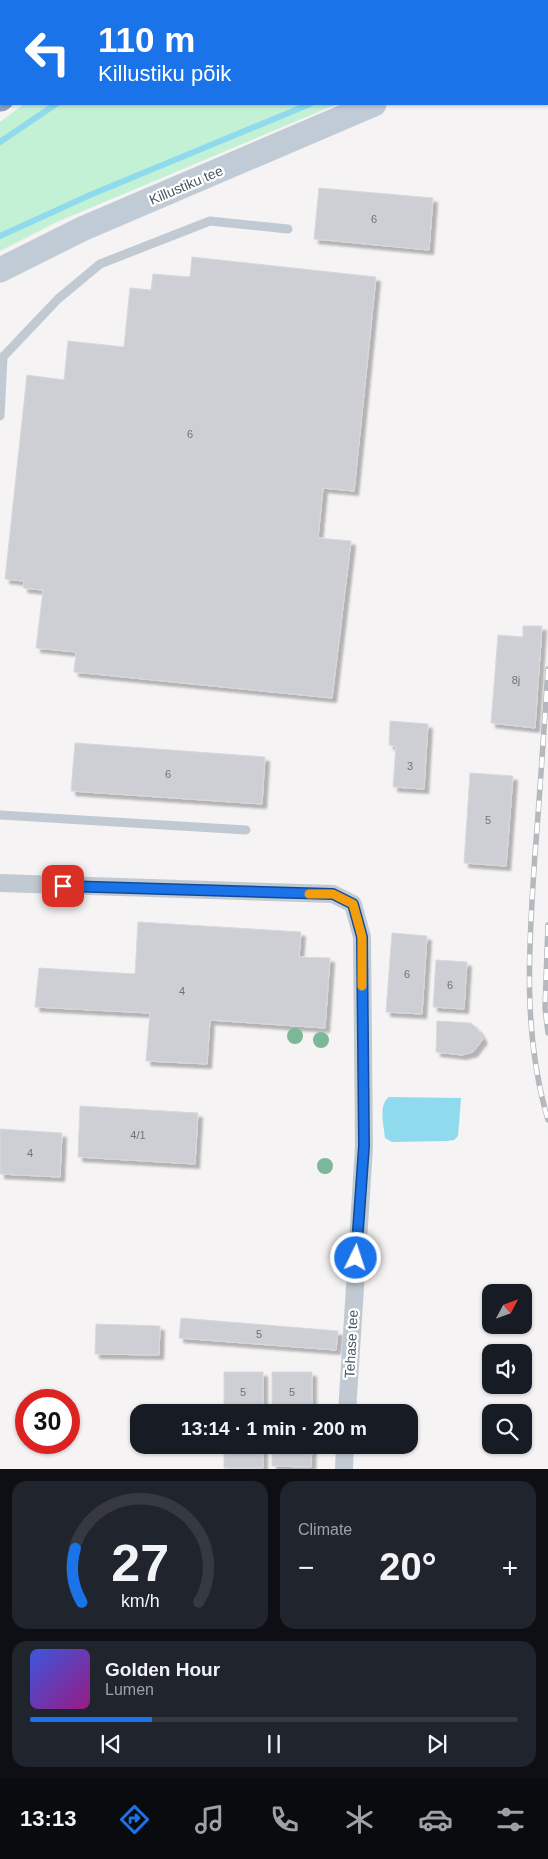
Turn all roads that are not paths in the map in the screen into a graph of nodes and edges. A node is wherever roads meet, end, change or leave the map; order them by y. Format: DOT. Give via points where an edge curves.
graph roads {
  1 [pos="372,105"];
  2 [pos="288,228"];
  3 [pos="0,270"];
  4 [pos="0,416"];
  5 [pos="0,815"];
  6 [pos="246,830"];
  7 [pos="0,883"];
  8 [pos="347,1404"];
  9 [pos="345,1454"];
  10 [pos="344,1469"];
  1 -- 3 [label="street, Killustiku tee" via="82,229"];
  2 -- 4 [label="lane" via="210,221 100,264 58,299 3,357"];
  5 -- 6 [label="lane"];
  7 -- 8 [label="street, Tehase tee" via="333,894 353,904 362,937 364,1138"];
  9 -- 10 [label="street"];
}
